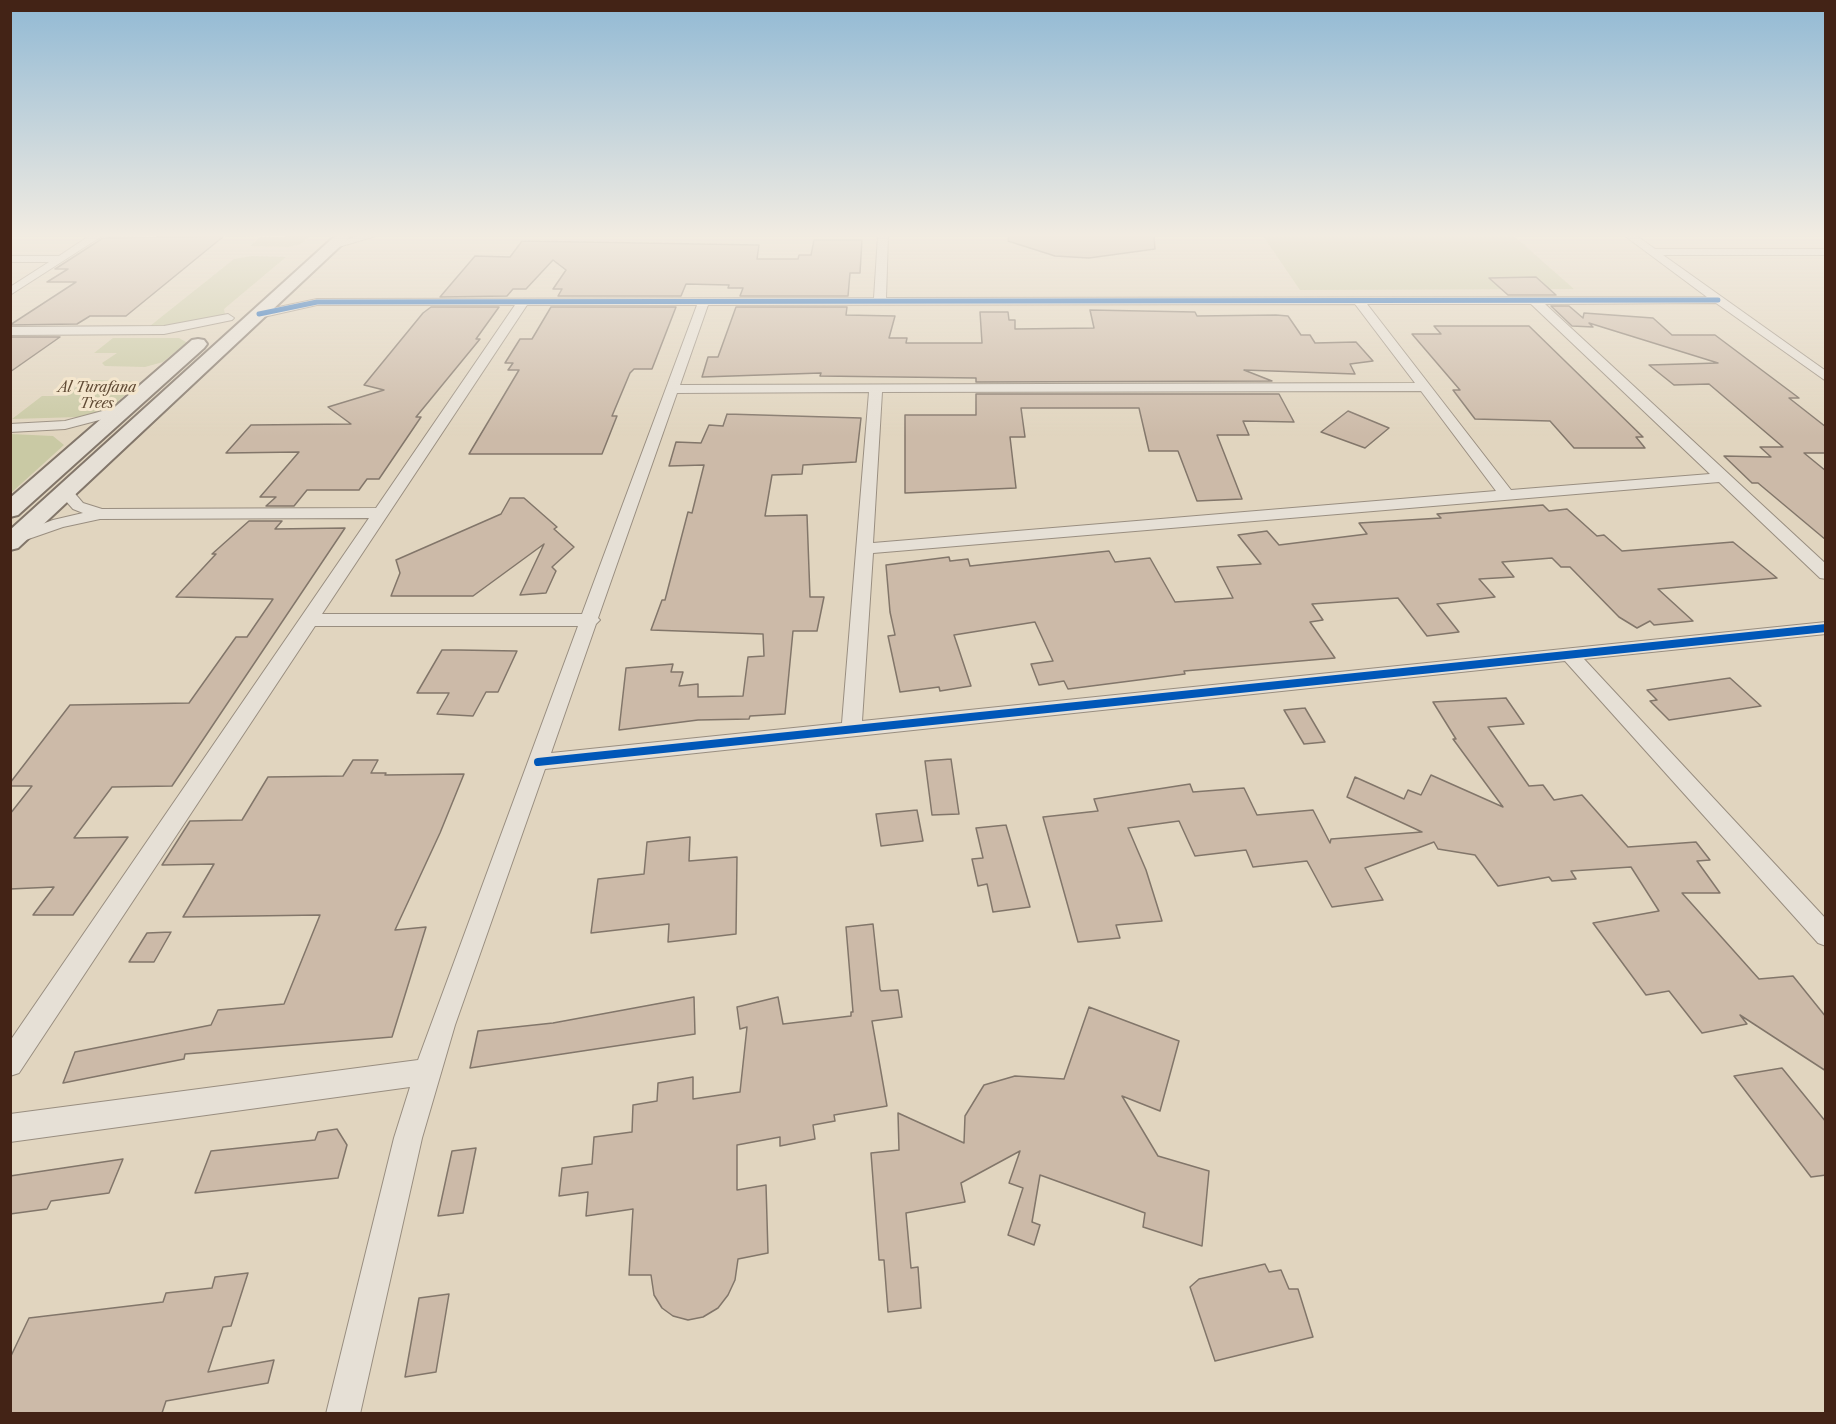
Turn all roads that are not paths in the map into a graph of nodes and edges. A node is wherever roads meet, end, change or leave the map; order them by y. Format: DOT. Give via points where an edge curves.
graph roads {
  1 [pos="249,302"];
  2 [pos="273,302"];
  3 [pos="315,302"];
  4 [pos="523,302"];
  5 [pos="703,302"];
  6 [pos="1360,302"];
  7 [pos="1537,302"];
  8 [pos="1721,302"];
  9 [pos="259,315"];
  10 [pos="228,318"];
  11 [pos="164,330"];
  12 [pos="10,331"];
  13 [pos="199,344"];
  14 [pos="1826,377"];
  15 [pos="1425,387"];
  16 [pos="876,388"];
  17 [pos="672,389"];
  18 [pos="125,409"];
  19 [pos="10,428"];
  20 [pos="44,428"];
  21 [pos="82,447"];
  22 [pos="1722,477"];
  23 [pos="66,492"];
  24 [pos="1507,495"];
  25 [pos="10,510"];
  26 [pos="382,513"];
  27 [pos="100,514"];
  28 [pos="14,541"];
  29 [pos="865,549"];
  30 [pos="1826,574"];
  31 [pos="309,620"];
  32 [pos="591,620"];
  33 [pos="1826,628"];
  34 [pos="1570,655"];
  35 [pos="852,728"];
  36 [pos="538,762"];
  37 [pos="1826,936"];
  38 [pos="10,1064"];
  39 [pos="427,1072"];
  40 [pos="10,1128"];
  41 [pos="344,1413"];
  1 -- 10 [label="main road"];
  2 -- 9 [label="main road"];
  3 -- 9 [label="street"];
  4 -- 26 [label="street"];
  5 -- 17 [label="street"];
  6 -- 15 [label="street"];
  7 -- 22 [label="street"];
  8 -- 14 [label="street"];
  9 -- 23 [label="main road"];
  10 -- 11 [label="street"];
  10 -- 13 [label="main road"];
  11 -- 12 [label="street"];
  11 -- 13 [label="street" via="186,335"];
  13 -- 18 [label="main road"];
  15 -- 16 [label="street"];
  15 -- 24 [label="street"];
  16 -- 17 [label="street"];
  16 -- 29 [label="street"];
  17 -- 32 [label="street"];
  18 -- 20 [label="street" via="87,421"];
  18 -- 21 [label="main road"];
  19 -- 20 [label="street"];
  20 -- 21 [label="street" via="70,435"];
  21 -- 25 [label="main road"];
  22 -- 24 [label="street"];
  22 -- 30 [label="street"];
  23 -- 27 [label="street" via="78,506"];
  23 -- 28 [label="main road"];
  24 -- 29 [label="street"];
  26 -- 27 [label="street"];
  26 -- 31 [label="street"];
  27 -- 28 [label="street" via="59,523"];
  29 -- 35 [label="street"];
  31 -- 32 [label="street"];
  31 -- 38 [label="street"];
  32 -- 36 [label="street"];
  33 -- 34 [label="street"];
  34 -- 35 [label="street"];
  34 -- 37 [label="street"];
  35 -- 36 [label="street"];
  36 -- 39 [label="street"];
  39 -- 40 [label="street"];
  39 -- 41 [label="street" via="390,1211"];
}
